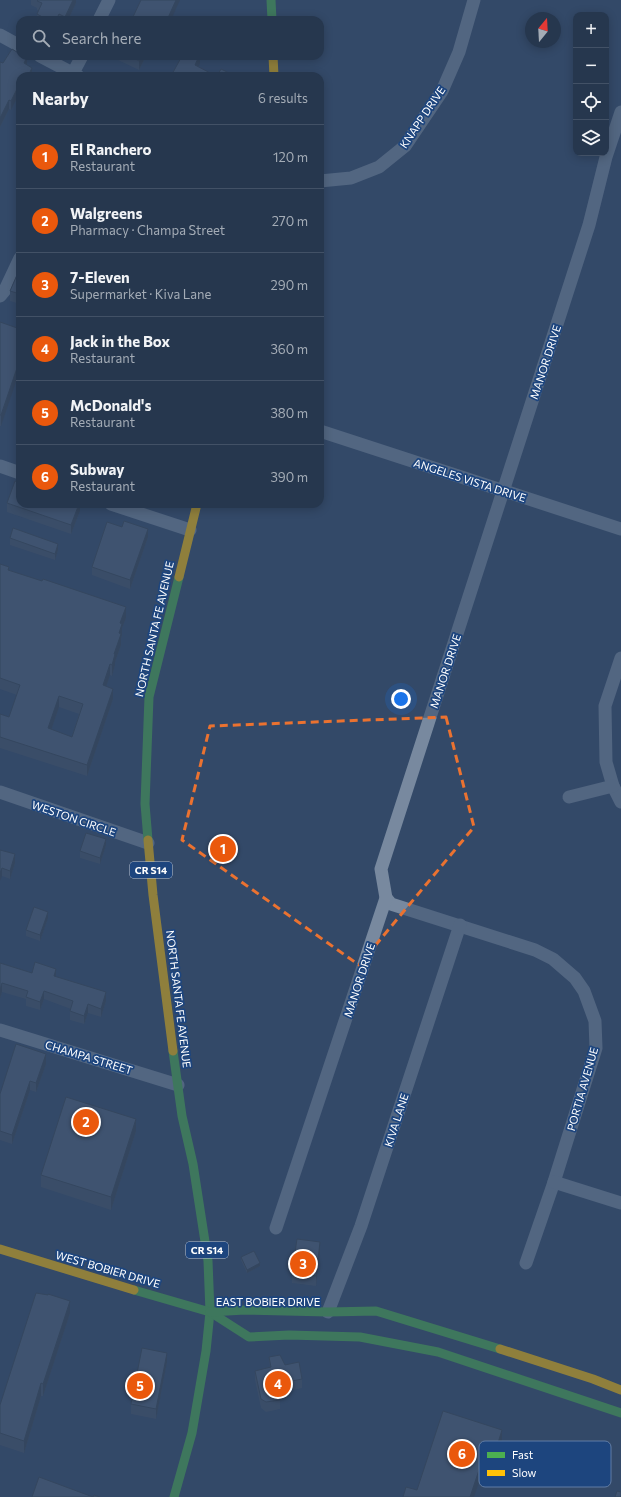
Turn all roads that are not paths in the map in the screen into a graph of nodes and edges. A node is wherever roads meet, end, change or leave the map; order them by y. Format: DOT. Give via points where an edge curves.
graph roads {
  1 [pos="109,0"];
  2 [pos="271,0"];
  3 [pos="474,0"];
  4 [pos="102,16"];
  5 [pos="272,16"];
  6 [pos="0,35"];
  7 [pos="16,44"];
  8 [pos="48,60"];
  9 [pos="81,60"];
  10 [pos="273,60"];
  11 [pos="70,72"];
  12 [pos="77,72"];
  13 [pos="274,72"];
  14 [pos="621,112"];
  15 [pos="324,181"];
  16 [pos="16,267"];
  17 [pos="0,296"];
  18 [pos="324,433"];
  19 [pos="0,466"];
  20 [pos="16,472"];
  21 [pos="504,491"];
  22 [pos="124,508"];
  23 [pos="196,508"];
  24 [pos="621,529"];
  25 [pos="190,530"];
  26 [pos="621,658"];
  27 [pos="613,786"];
  28 [pos="0,792"];
  29 [pos="569,797"];
  30 [pos="621,802"];
  31 [pos="148,843"];
  32 [pos="386,898"];
  33 [pos="460,925"];
  34 [pos="0,1030"];
  35 [pos="178,1085"];
  36 [pos="554,1182"];
  37 [pos="621,1203"];
  38 [pos="276,1228"];
  39 [pos="0,1249"];
  40 [pos="526,1263"];
  41 [pos="210,1312"];
  42 [pos="328,1312"];
  43 [pos="621,1390"];
  44 [pos="621,1413"];
  45 [pos="174,1497"];
  1 -- 4 [label="street"];
  2 -- 5 [label="main road"];
  3 -- 15 [label="street, KNAPP DRIVE" via="459,52 442,91 405,146 379,167 351,178"];
  6 -- 7 [label="street"];
  8 -- 11 [label="street"];
  9 -- 12 [label="street"];
  10 -- 13 [label="main road"];
  14 -- 21 [label="street, MANOR DRIVE" via="606,157 589,225"];
  16 -- 17 [label="street"];
  18 -- 21 [label="street, ANGELES VISTA DRIVE"];
  19 -- 20 [label="street"];
  21 -- 24 [label="street, ANGELES VISTA DRIVE"];
  21 -- 32 [label="street, MANOR DRIVE" via="381,869"];
  22 -- 25 [label="street"];
  23 -- 25 [label="main road, NORTH SANTA FE AVENUE / CR S14"];
  25 -- 31 [label="main road, NORTH SANTA FE AVENUE / CR S14" via="149,697 145,804"];
  26 -- 27 [label="street" via="606,706 606,762"];
  27 -- 29 [label="street"];
  27 -- 30 [label="street"];
  28 -- 31 [label="street, WESTON CIRCLE"];
  31 -- 35 [label="main road, NORTH SANTA FE AVENUE / CR S14"];
  32 -- 33 [label="street, PORTIA AVENUE" via="391,904"];
  32 -- 38 [label="street, MANOR DRIVE"];
  33 -- 36 [label="street, PORTIA AVENUE" via="535,950 552,959 575,978 584,991 595,1021 596,1048"];
  33 -- 42 [label="street, KIVA LANE" via="361,1226"];
  34 -- 35 [label="street, CHAMPA STREET"];
  35 -- 41 [label="main road, NORTH SANTA FE AVENUE / CR S14" via="206,1244"];
  36 -- 37 [label="street"];
  36 -- 40 [label="street, PORTIA AVENUE"];
  39 -- 41 [label="main road, WEST BOBIER DRIVE"];
  41 -- 42 [label="main road, EAST BOBIER DRIVE"];
  41 -- 44 [label="main road, EAST BOBIER DRIVE" via="249,1337 289,1334 360,1337 438,1352"];
  41 -- 45 [label="main road, NORTH SANTA FE AVENUE / CR S14" via="192,1432"];
  42 -- 43 [label="main road, EAST BOBIER DRIVE" via="376,1311"];
}
